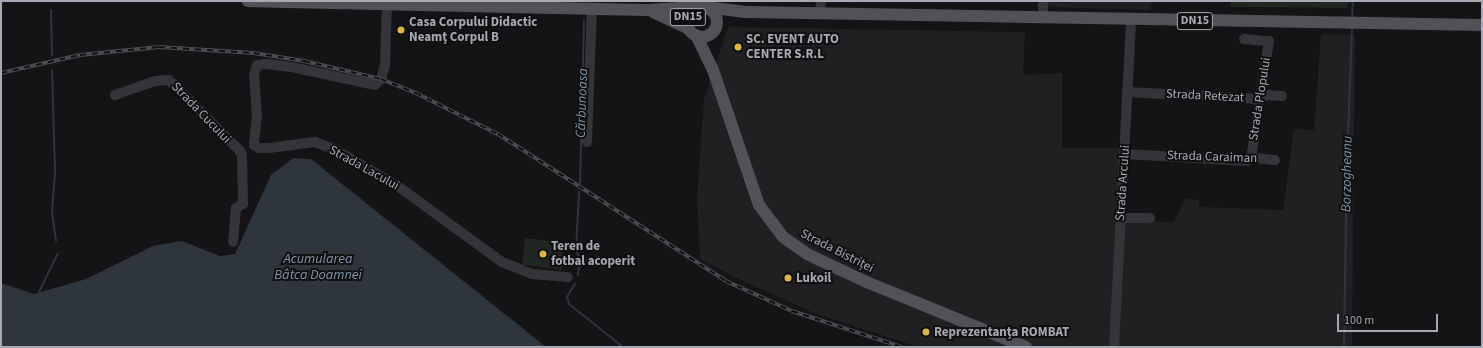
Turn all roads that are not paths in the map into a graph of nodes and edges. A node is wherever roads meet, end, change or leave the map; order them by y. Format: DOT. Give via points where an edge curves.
graph roads {
  1 [pos="248,1"];
  2 [pos="1043,1"];
  3 [pos="340,2"];
  4 [pos="387,4"];
  5 [pos="563,4"];
  6 [pos="701,7"];
  7 [pos="820,7"];
  8 [pos="592,8"];
  9 [pos="646,10"];
  10 [pos="746,12"];
  11 [pos="1043,18"];
  12 [pos="1131,20"];
  13 [pos="1482,25"];
  14 [pos="714,28"];
  15 [pos="692,32"];
  16 [pos="1244,39"];
  17 [pos="713,70"];
  18 [pos="1127,92"];
  19 [pos="115,95"];
  20 [pos="1282,96"];
  21 [pos="1260,99"];
  22 [pos="587,142"];
  23 [pos="254,145"];
  24 [pos="240,151"];
  25 [pos="1125,154"];
  26 [pos="1251,158"];
  27 [pos="1275,160"];
  28 [pos="1120,218"];
  29 [pos="1150,218"];
  30 [pos="233,242"];
  31 [pos="568,277"];
  32 [pos="1026,347"];
  33 [pos="1114,347"];
  1 -- 3 [label="main road, DN15"];
  2 -- 11 [label="street"];
  3 -- 4 [label="main road, DN15"];
  4 -- 5 [label="main road, DN15"];
  4 -- 23 [label="street" via="385,65 381,79 375,85 291,67 257,65 254,75 257,115"];
  5 -- 8 [label="main road, DN15"];
  6 -- 9 [label="main road, DN15"];
  6 -- 10 [label="main road, DN15"];
  6 -- 14 [label="main road, DN15" via="712,11"];
  6 -- 15 [label="main road, DN15" via="688,16"];
  7 -- 10 [label="main road, DN15"];
  7 -- 11 [label="main road, DN15"];
  8 -- 9 [label="main road, DN15"];
  8 -- 22 [label="street"];
  9 -- 15 [label="main road, DN15"];
  10 -- 14 [label="main road, DN15"];
  11 -- 12 [label="main road, DN15"];
  12 -- 13 [label="main road, DN15"];
  12 -- 18 [label="street, Strada Arcului"];
  14 -- 15 [label="main road, DN15" via="704,36"];
  14 -- 17 [label="main road, Strada Bistriței" via="710,48"];
  15 -- 17 [label="main road, Strada Bistriței"];
  16 -- 21 [label="street, Strada Plopului" via="1269,41"];
  17 -- 32 [label="main road, Strada Bistriței" via="759,205 783,237 807,254 864,281"];
  18 -- 21 [label="street, Strada Retezat"];
  18 -- 25 [label="street, Strada Arcului"];
  19 -- 24 [label="street, Strada Cucului" via="154,81 169,80"];
  20 -- 21 [label="street, Strada Retezat" via="1268,95"];
  21 -- 26 [label="street, Strada Plopului"];
  23 -- 24 [label="street"];
  23 -- 31 [label="street, Strada Lacului" via="269,148 315,142 338,151 398,187 502,262 532,274"];
  24 -- 30 [label="street" via="243,204 236,208"];
  25 -- 26 [label="street, Strada Caraiman" via="1247,161"];
  25 -- 28 [label="street, Strada Arcului"];
  26 -- 27 [label="street, Strada Caraiman"];
  28 -- 29 [label="street"];
  28 -- 33 [label="street, Strada Arcului"];
}
